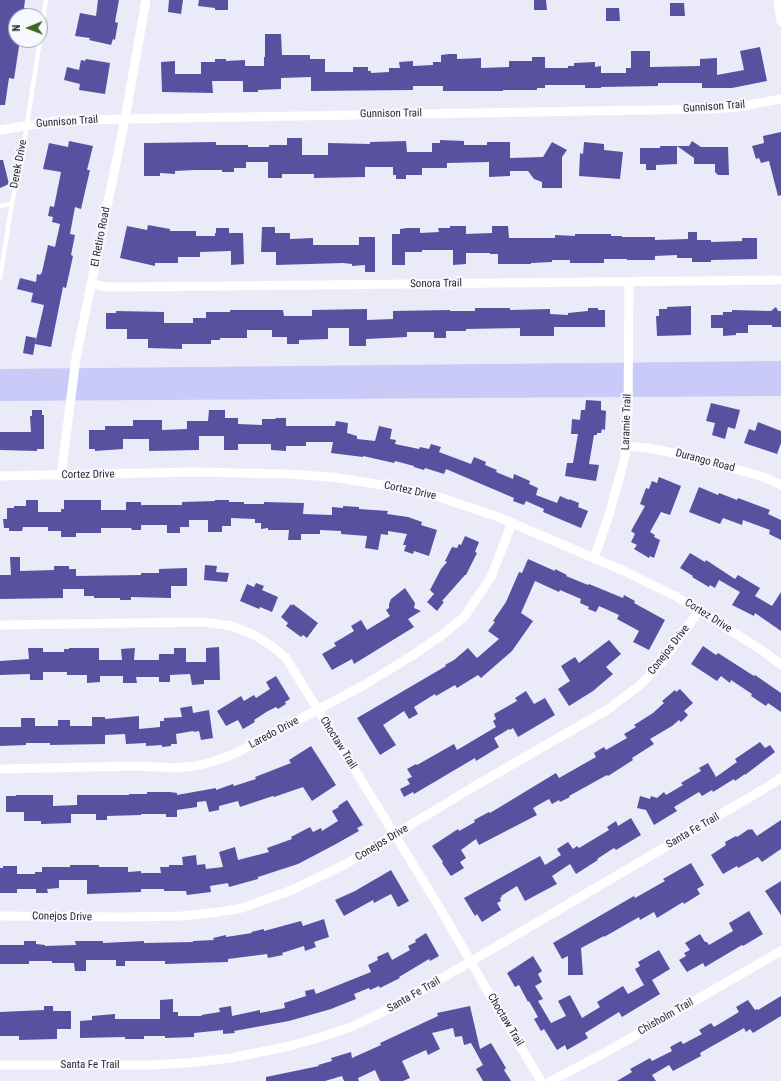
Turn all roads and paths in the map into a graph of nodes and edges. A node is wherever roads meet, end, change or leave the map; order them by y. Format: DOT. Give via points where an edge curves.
graph roads {
  1 [pos="146,0"];
  2 [pos="778,0"];
  3 [pos="781,22"];
  4 [pos="39,48"];
  5 [pos="781,99"];
  6 [pos="125,118"];
  7 [pos="26,125"];
  8 [pos="0,130"];
  9 [pos="12,203"];
  10 [pos="0,206"];
  11 [pos="0,278"];
  12 [pos="781,280"];
  13 [pos="628,282"];
  14 [pos="92,284"];
  15 [pos="626,446"];
  16 [pos="0,476"];
  17 [pos="60,476"];
  18 [pos="781,485"];
  19 [pos="512,523"];
  20 [pos="594,558"];
  21 [pos="698,610"];
  22 [pos="0,625"];
  23 [pos="781,665"];
  24 [pos="318,710"];
  25 [pos="0,769"];
  26 [pos="781,778"];
  27 [pos="395,835"];
  28 [pos="0,916"];
  29 [pos="781,951"];
  30 [pos="470,962"];
  31 [pos="0,1065"];
  32 [pos="541,1081"];
  33 [pos="551,1081"];
  1 -- 6 [label="street, El Retiro Road"];
  2 -- 3 [label="street"];
  4 -- 7 [label="lane, Derek Drive"];
  5 -- 6 [label="street, Gunnison Trail" via="738,107 708,109"];
  6 -- 7 [label="street, Gunnison Trail"];
  6 -- 14 [label="street, El Retiro Road"];
  7 -- 8 [label="street, Gunnison Trail"];
  7 -- 9 [label="lane, Derek Drive"];
  9 -- 10 [label="lane, Derek Drive"];
  9 -- 11 [label="lane, Derek Drive"];
  12 -- 13 [label="street, Sonora Trail"];
  13 -- 14 [label="street, Sonora Trail" via="114,287"];
  13 -- 15 [label="street, Laramie Trail"];
  14 -- 17 [label="street, El Retiro Road" via="76,358"];
  15 -- 18 [label="street, Durango Road" via="680,454 764,477"];
  15 -- 20 [label="street, Laramie Trail" via="609,515"];
  16 -- 17 [label="street, Cortez Drive"];
  17 -- 19 [label="street, Cortez Drive" via="195,472 332,477 439,497"];
  19 -- 20 [label="street, Cortez Drive"];
  19 -- 24 [label="street, Laredo Drive" via="491,577 464,617 413,655"];
  20 -- 21 [label="street, Cortez Drive"];
  21 -- 23 [label="street, Cortez Drive"];
  21 -- 27 [label="street, Conejos Drive" via="662,662 640,686 601,714"];
  22 -- 24 [label="street, Choctaw Trail" via="203,622 232,626 254,635 286,658"];
  24 -- 25 [label="street, Laredo Drive" via="236,753 195,766"];
  24 -- 27 [label="street, Choctaw Trail"];
  26 -- 30 [label="street, Santa Fe Trail"];
  27 -- 28 [label="street, Conejos Drive" via="346,864 292,890 242,908 182,916"];
  27 -- 30 [label="street, Choctaw Trail"];
  29 -- 33 [label="street, Chisholm Trail"];
  30 -- 31 [label="street, Santa Fe Trail" via="383,1012 351,1027 290,1046 231,1058 187,1063"];
  30 -- 32 [label="street, Choctaw Trail"];
}
